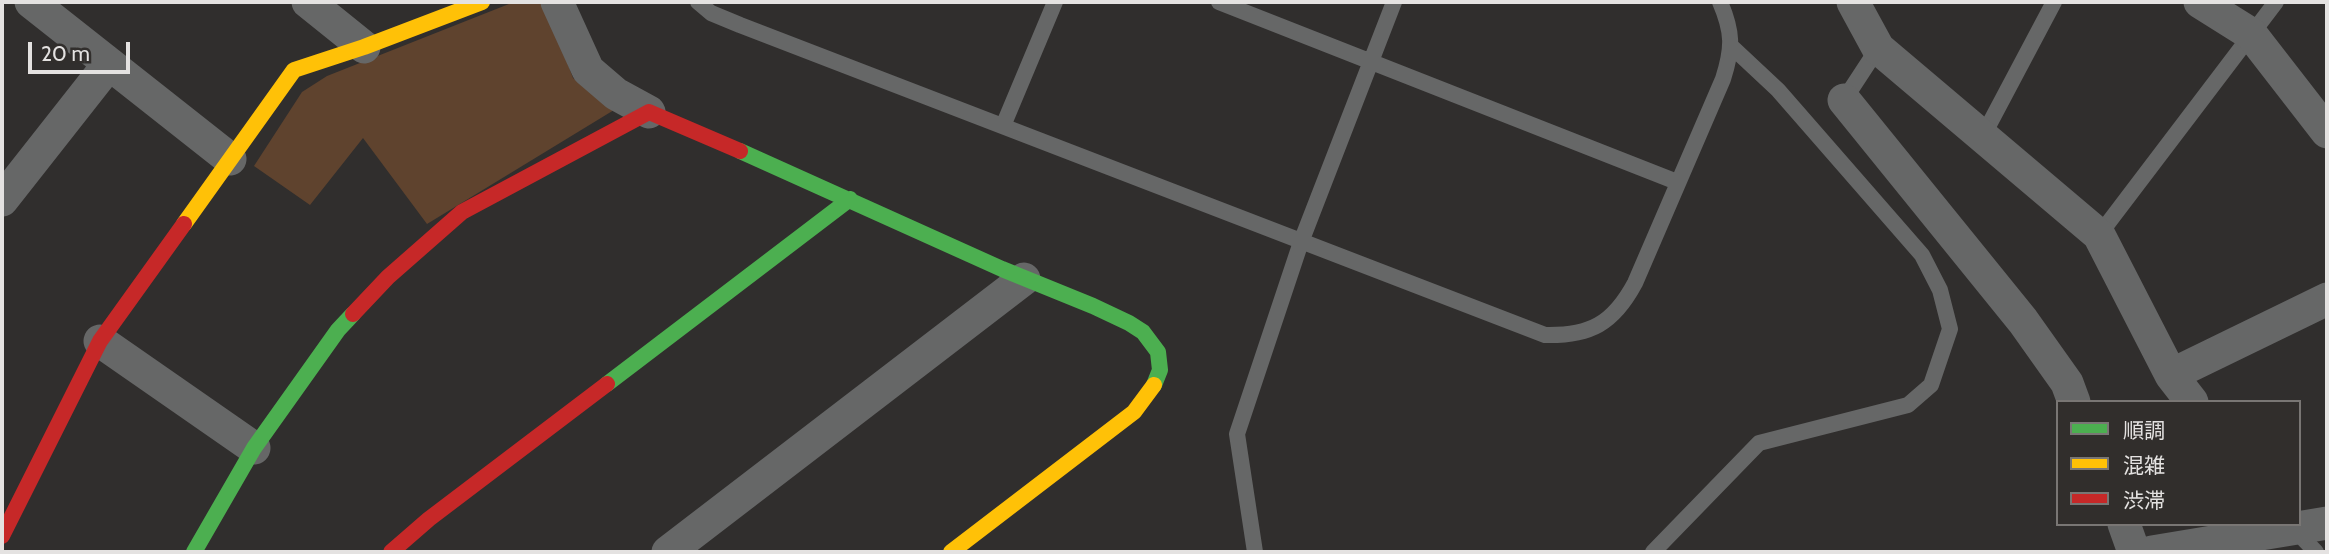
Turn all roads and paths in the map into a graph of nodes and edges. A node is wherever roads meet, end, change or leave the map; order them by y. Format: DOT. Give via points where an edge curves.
graph roads {
  1 [pos="30,2"];
  2 [pos="308,2"];
  3 [pos="482,2"];
  4 [pos="557,2"];
  5 [pos="698,2"];
  6 [pos="1055,2"];
  7 [pos="1219,2"];
  8 [pos="1394,2"];
  9 [pos="1720,2"];
  10 [pos="1853,2"];
  11 [pos="2054,2"];
  12 [pos="2200,2"];
  13 [pos="2276,2"];
  14 [pos="2251,34"];
  15 [pos="1731,46"];
  16 [pos="364,47"];
  17 [pos="1878,48"];
  18 [pos="1370,62"];
  19 [pos="109,64"];
  20 [pos="1844,100"];
  21 [pos="649,113"];
  22 [pos="1003,126"];
  23 [pos="2327,132"];
  24 [pos="1983,136"];
  25 [pos="230,159"];
  26 [pos="1677,181"];
  27 [pos="850,199"];
  28 [pos="2,200"];
  29 [pos="2099,235"];
  30 [pos="1301,242"];
  31 [pos="1024,279"];
  32 [pos="2327,299"];
  33 [pos="100,341"];
  34 [pos="2171,375"];
  35 [pos="2073,400"];
  36 [pos="2190,400"];
  37 [pos="254,448"];
  38 [pos="2327,523"];
  39 [pos="2125,526"];
  40 [pos="2300,535"];
  41 [pos="2,536"];
  42 [pos="194,552"];
  43 [pos="391,552"];
  44 [pos="668,552"];
  45 [pos="951,552"];
  46 [pos="1255,552"];
  47 [pos="1653,552"];
  48 [pos="2134,552"];
  49 [pos="2152,552"];
  1 -- 19 [label="street"];
  2 -- 16 [label="street"];
  3 -- 16 [label="street"];
  4 -- 21 [label="street" via="587,70"];
  5 -- 22 [label="lane" via="740,25"];
  6 -- 22 [label="lane"];
  7 -- 18 [label="lane"];
  8 -- 18 [label="lane"];
  9 -- 15 [label="lane" via="1731,29"];
  10 -- 17 [label="street"];
  11 -- 24 [label="lane"];
  12 -- 14 [label="street"];
  13 -- 14 [label="lane"];
  14 -- 23 [label="street"];
  14 -- 29 [label="lane"];
  15 -- 26 [label="lane" via="1723,79"];
  15 -- 47 [label="lane" via="1778,90 1922,255 1940,290 1950,329 1931,385 1908,405 1759,443"];
  16 -- 25 [label="street" via="294,70"];
  17 -- 20 [label="lane"];
  17 -- 24 [label="street"];
  18 -- 26 [label="lane"];
  18 -- 30 [label="lane"];
  19 -- 25 [label="street"];
  19 -- 28 [label="street"];
  20 -- 35 [label="street" via="2023,321 2067,383"];
  21 -- 27 [label="street"];
  21 -- 37 [label="street" via="462,212 388,277 338,330"];
  22 -- 30 [label="lane"];
  24 -- 29 [label="street"];
  25 -- 33 [label="street"];
  26 -- 30 [label="lane" via="1624,304 1602,322 1573,335 1545,335"];
  27 -- 31 [label="street"];
  27 -- 43 [label="street"];
  29 -- 34 [label="street"];
  30 -- 46 [label="lane" via="1237,434"];
  31 -- 44 [label="street"];
  31 -- 45 [label="street" via="1139,329 1153,343 1162,363 1156,385 1135,412"];
  32 -- 34 [label="street"];
  33 -- 37 [label="street"];
  33 -- 41 [label="street"];
  34 -- 36 [label="street"];
  37 -- 42 [label="street"];
  38 -- 40 [label="street"];
  39 -- 48 [label="street"];
  40 -- 49 [label="street"];
}
